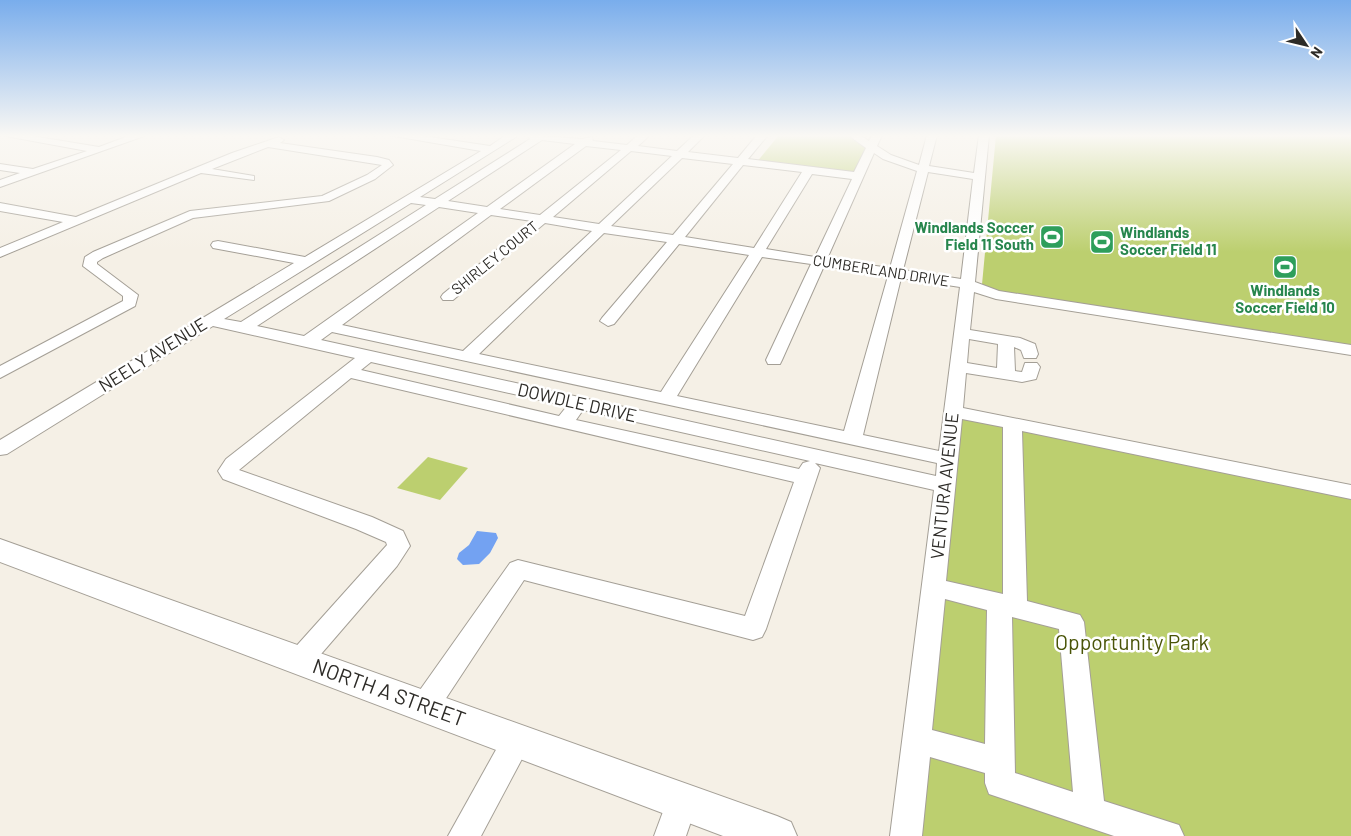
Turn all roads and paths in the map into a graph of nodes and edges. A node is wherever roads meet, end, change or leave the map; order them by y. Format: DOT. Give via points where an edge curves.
graph roads {
  1 [pos="28,174"];
  2 [pos="189,174"];
  3 [pos="225,174"];
  4 [pos="374,174"];
  5 [pos="450,174"];
  6 [pos="482,174"];
  7 [pos="541,174"];
  8 [pos="598,174"];
  9 [pos="659,174"];
  10 [pos="731,174"];
  11 [pos="806,174"];
  12 [pos="842,174"];
  13 [pos="921,174"];
  14 [pos="958,174"];
  15 [pos="979,174"];
  16 [pos="858,176"];
  17 [pos="979,177"];
  18 [pos="250,178"];
  19 [pos="0,184"];
  20 [pos="409,199"];
  21 [pos="437,203"];
  22 [pos="0,207"];
  23 [pos="490,211"];
  24 [pos="542,219"];
  25 [pos="76,221"];
  26 [pos="603,229"];
  27 [pos="675,240"];
  28 [pos="218,245"];
  29 [pos="756,252"];
  30 [pos="0,253"];
  31 [pos="306,261"];
  32 [pos="819,262"];
  33 [pos="895,273"];
  34 [pos="967,284"];
  35 [pos="448,297"];
  36 [pos="209,320"];
  37 [pos="608,321"];
  38 [pos="329,327"];
  39 [pos="243,328"];
  40 [pos="962,333"];
  41 [pos="1006,341"];
  42 [pos="307,342"];
  43 [pos="1351,350"];
  44 [pos="368,356"];
  45 [pos="467,356"];
  46 [pos="774,360"];
  47 [pos="958,367"];
  48 [pos="348,372"];
  49 [pos="0,373"];
  50 [pos="1006,375"];
  51 [pos="666,399"];
  52 [pos="578,403"];
  53 [pos="953,412"];
  54 [pos="564,423"];
  55 [pos="1012,423"];
  56 [pos="852,439"];
  57 [pos="0,449"];
  58 [pos="814,456"];
  59 [pos="948,459"];
  60 [pos="806,478"];
  61 [pos="945,485"];
  62 [pos="1351,492"];
  63 [pos="0,550"];
  64 [pos="934,587"];
  65 [pos="1008,606"];
  66 [pos="300,660"];
  67 [pos="424,706"];
  68 [pos="517,740"];
  69 [pos="917,740"];
  70 [pos="1000,763"];
  71 [pos="682,801"];
  72 [pos="1090,813"];
  73 [pos="1153,834"];
  74 [pos="464,836"];
  75 [pos="670,836"];
  76 [pos="777,836"];
  77 [pos="906,836"];
  1 -- 19 [label="street"];
  2 -- 25 [label="street"];
  3 -- 18 [label="street"];
  4 -- 49 [label="street" via="325,199 190,215 98,255 90,260 90,266 123,287 131,295 130,303"];
  5 -- 20 [label="street, NEELY AVENUE"];
  6 -- 21 [label="street"];
  7 -- 23 [label="street"];
  8 -- 24 [label="street, SHIRLEY COURT"];
  9 -- 26 [label="street"];
  10 -- 27 [label="street"];
  11 -- 29 [label="street"];
  12 -- 16 [label="street"];
  13 -- 33 [label="street"];
  14 -- 17 [label="street"];
  15 -- 17 [label="street, VENTURA AVENUE"];
  16 -- 32 [label="street"];
  17 -- 34 [label="street, VENTURA AVENUE"];
  20 -- 21 [label="street, CUMBERLAND DRIVE"];
  20 -- 31 [label="street, NEELY AVENUE"];
  21 -- 23 [label="street, CUMBERLAND DRIVE"];
  21 -- 39 [label="street"];
  22 -- 25 [label="street"];
  23 -- 24 [label="street, CUMBERLAND DRIVE"];
  23 -- 38 [label="street"];
  24 -- 26 [label="street, CUMBERLAND DRIVE"];
  24 -- 35 [label="street, SHIRLEY COURT"];
  25 -- 30 [label="street"];
  26 -- 27 [label="street, CUMBERLAND DRIVE"];
  26 -- 45 [label="street"];
  27 -- 29 [label="street, CUMBERLAND DRIVE"];
  27 -- 37 [label="street"];
  28 -- 31 [label="street"];
  29 -- 32 [label="street, CUMBERLAND DRIVE"];
  29 -- 51 [label="street"];
  31 -- 36 [label="street, NEELY AVENUE"];
  32 -- 33 [label="street, CUMBERLAND DRIVE"];
  32 -- 46 [label="street"];
  33 -- 34 [label="street, CUMBERLAND DRIVE"];
  33 -- 56 [label="street"];
  34 -- 40 [label="street, VENTURA AVENUE"];
  34 -- 43 [label="street, CUMBERLAND DRIVE" via="996,295"];
  36 -- 39 [label="street, DOWDLE DRIVE"];
  36 -- 57 [label="street, NEELY AVENUE"];
  38 -- 42 [label="street"];
  38 -- 45 [label="street"];
  39 -- 42 [label="street, DOWDLE DRIVE"];
  40 -- 41 [label="street"];
  40 -- 47 [label="street, VENTURA AVENUE"];
  41 -- 50 [label="street"];
  41 -- 50 [label="street" via="1028,346 1031,360 1028,376"];
  42 -- 44 [label="street, DOWDLE DRIVE"];
  44 -- 48 [label="street"];
  44 -- 52 [label="street, DOWDLE DRIVE"];
  45 -- 51 [label="street"];
  47 -- 50 [label="street"];
  47 -- 53 [label="street, VENTURA AVENUE"];
  48 -- 54 [label="street"];
  48 -- 66 [label="street" via="228,471 395,537 398,546 389,560"];
  51 -- 56 [label="street"];
  52 -- 54 [label="street"];
  52 -- 58 [label="street, DOWDLE DRIVE"];
  53 -- 55 [label="street"];
  53 -- 59 [label="street, VENTURA AVENUE"];
  54 -- 60 [label="street"];
  55 -- 62 [label="street"];
  55 -- 65 [label="street"];
  56 -- 59 [label="street"];
  58 -- 60 [label="street"];
  58 -- 61 [label="street, DOWDLE DRIVE"];
  59 -- 61 [label="street, VENTURA AVENUE"];
  60 -- 67 [label="street" via="753,629 518,569"];
  61 -- 64 [label="street, VENTURA AVENUE"];
  63 -- 66 [label="main road, NORTH A STREET"];
  64 -- 65 [label="street"];
  64 -- 69 [label="street, VENTURA AVENUE"];
  65 -- 70 [label="street"];
  65 -- 72 [label="street" via="1071,622"];
  66 -- 67 [label="main road, NORTH A STREET"];
  67 -- 68 [label="main road, NORTH A STREET"];
  68 -- 71 [label="main road, NORTH A STREET"];
  68 -- 74 [label="street"];
  69 -- 70 [label="street"];
  69 -- 77 [label="street, VENTURA AVENUE"];
  70 -- 72 [label="street" via="1000,783"];
  71 -- 75 [label="street"];
  71 -- 76 [label="main road, NORTH A STREET"];
  72 -- 73 [label="street"];
}
